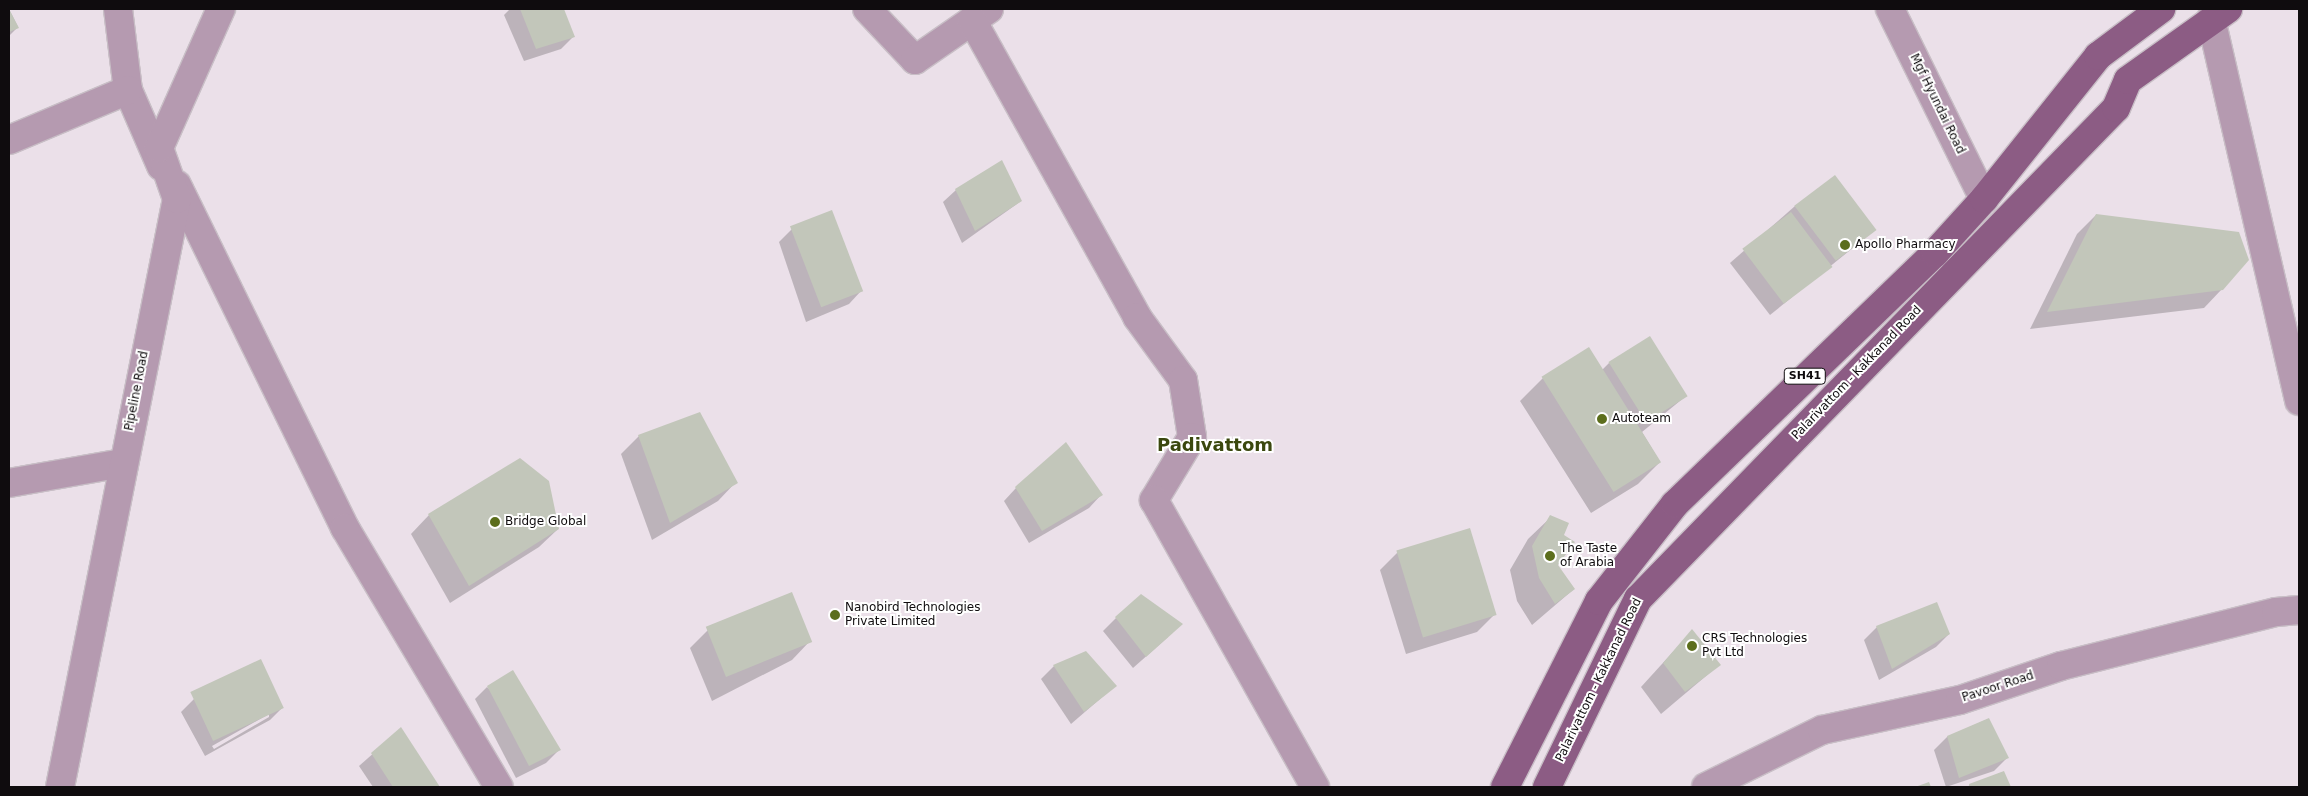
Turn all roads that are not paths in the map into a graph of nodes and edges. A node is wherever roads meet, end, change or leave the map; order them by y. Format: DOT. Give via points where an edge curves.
graph roads {
  1 [pos="118,9"];
  2 [pos="221,9"];
  3 [pos="867,9"];
  4 [pos="1890,9"];
  5 [pos="2161,9"];
  6 [pos="981,14"];
  7 [pos="2220,14"];
  8 [pos="128,90"];
  9 [pos="9,140"];
  10 [pos="159,148"];
  11 [pos="177,199"];
  12 [pos="1984,199"];
  13 [pos="2299,400"];
  14 [pos="123,463"];
  15 [pos="9,483"];
  16 [pos="2299,610"];
  17 [pos="60,787"];
  18 [pos="499,787"];
  19 [pos="1315,787"];
  20 [pos="1505,787"];
  21 [pos="1547,787"];
  22 [pos="1706,787"];
  1 -- 8 [label="street"];
  2 -- 10 [label="street"];
  3 -- 6 [label="street" via="915,60"];
  4 -- 12 [label="street, Mgf Hyundai Road"];
  5 -- 12 [label="main road, SH41" via="2098,56"];
  6 -- 19 [label="street" via="1137,316 1183,380 1192,437 1154,500"];
  7 -- 13 [label="street"];
  7 -- 21 [label="main road, Palarivattom - Kakkanad Road" via="2128,80 2116,108 1638,599"];
  8 -- 9 [label="street"];
  8 -- 11 [label="street" via="137,118"];
  10 -- 11 [label="street"];
  10 -- 18 [label="street" via="345,528"];
  11 -- 14 [label="street, Pipeline Road"];
  12 -- 20 [label="main road, SH41" via="1935,253 1675,504 1599,601"];
  14 -- 15 [label="street"];
  14 -- 17 [label="street, Pipeline Road"];
  16 -- 22 [label="street, Pavoor Road" via="2276,612 2061,666 1960,700 1822,730"];
}
